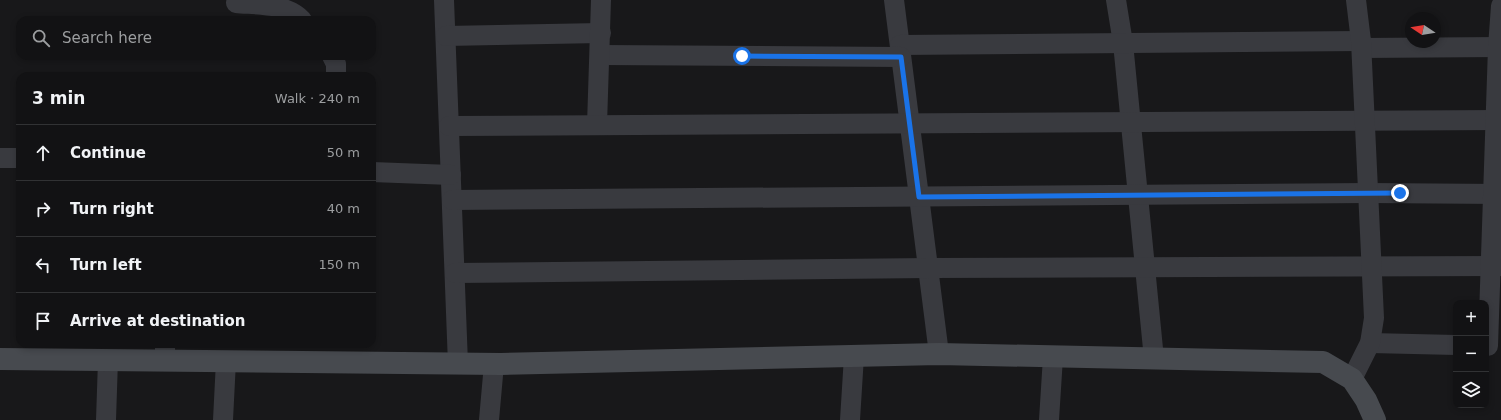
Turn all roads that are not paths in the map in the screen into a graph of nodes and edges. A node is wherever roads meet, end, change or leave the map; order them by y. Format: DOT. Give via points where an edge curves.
graph roads {
  1 [pos="444,0"];
  2 [pos="601,0"];
  3 [pos="894,0"];
  4 [pos="1116,0"];
  5 [pos="1356,0"];
  6 [pos="236,3"];
  7 [pos="1501,6"];
  8 [pos="296,16"];
  9 [pos="601,33"];
  10 [pos="446,36"];
  11 [pos="1123,43"];
  12 [pos="1361,45"];
  13 [pos="1499,47"];
  14 [pos="900,51"];
  15 [pos="600,55"];
  16 [pos="334,60"];
  17 [pos="336,72"];
  18 [pos="1365,120"];
  19 [pos="1498,120"];
  20 [pos="1130,122"];
  21 [pos="910,123"];
  22 [pos="597,125"];
  23 [pos="449,126"];
  24 [pos="0,158"];
  25 [pos="16,158"];
  26 [pos="376,172"];
  27 [pos="451,175"];
  28 [pos="1368,193"];
  29 [pos="1497,194"];
  30 [pos="1138,195"];
  31 [pos="919,197"];
  32 [pos="452,200"];
  33 [pos="1372,266"];
  34 [pos="1496,266"];
  35 [pos="1146,267"];
  36 [pos="929,268"];
  37 [pos="454,273"];
  38 [pos="1370,343"];
  39 [pos="1453,345"];
  40 [pos="1492,346"];
  41 [pos="165,352"];
  42 [pos="939,354"];
  43 [pos="854,356"];
  44 [pos="1053,357"];
  45 [pos="0,359"];
  46 [pos="1154,359"];
  47 [pos="108,360"];
  48 [pos="226,361"];
  49 [pos="458,364"];
  50 [pos="494,364"];
  51 [pos="1352,379"];
  52 [pos="106,420"];
  53 [pos="222,420"];
  54 [pos="489,420"];
  55 [pos="850,420"];
  56 [pos="1049,420"];
  57 [pos="1375,420"];
  1 -- 10 [label="street"];
  2 -- 9 [label="street"];
  3 -- 14 [label="street"];
  4 -- 11 [label="street"];
  5 -- 12 [label="street"];
  6 -- 8 [label="street" via="276,7"];
  7 -- 13 [label="street"];
  9 -- 10 [label="street"];
  9 -- 15 [label="street"];
  10 -- 23 [label="street"];
  11 -- 12 [label="street"];
  11 -- 14 [label="street"];
  11 -- 20 [label="street"];
  12 -- 13 [label="street"];
  12 -- 18 [label="street"];
  13 -- 19 [label="street"];
  14 -- 15 [label="street"];
  14 -- 21 [label="street"];
  15 -- 22 [label="street"];
  16 -- 17 [label="street"];
  18 -- 19 [label="street"];
  18 -- 20 [label="street"];
  18 -- 28 [label="street"];
  19 -- 29 [label="street"];
  20 -- 21 [label="street"];
  20 -- 30 [label="street"];
  21 -- 22 [label="street"];
  21 -- 31 [label="street"];
  22 -- 23 [label="street"];
  23 -- 27 [label="street"];
  24 -- 25 [label="street"];
  26 -- 27 [label="street"];
  27 -- 32 [label="street"];
  28 -- 29 [label="street"];
  28 -- 30 [label="street"];
  28 -- 33 [label="street"];
  29 -- 34 [label="street"];
  30 -- 31 [label="street"];
  30 -- 35 [label="street"];
  31 -- 32 [label="street"];
  31 -- 36 [label="street"];
  32 -- 37 [label="street"];
  33 -- 34 [label="street"];
  33 -- 35 [label="street"];
  33 -- 38 [label="street" via="1374,318"];
  34 -- 40 [label="street"];
  35 -- 36 [label="street"];
  35 -- 46 [label="street"];
  36 -- 37 [label="street"];
  36 -- 42 [label="street"];
  37 -- 49 [label="street"];
  38 -- 39 [label="street"];
  38 -- 51 [label="street"];
  41 -- 47 [label="street"];
  41 -- 48 [label="street"];
  42 -- 43 [label="street"];
  42 -- 44 [label="street"];
  43 -- 50 [label="street"];
  43 -- 55 [label="street"];
  44 -- 46 [label="street"];
  44 -- 56 [label="street"];
  45 -- 47 [label="street"];
  46 -- 51 [label="street" via="1323,362"];
  47 -- 52 [label="street"];
  48 -- 49 [label="street"];
  48 -- 53 [label="street"];
  49 -- 50 [label="street"];
  50 -- 54 [label="street"];
  51 -- 57 [label="street"];
}
